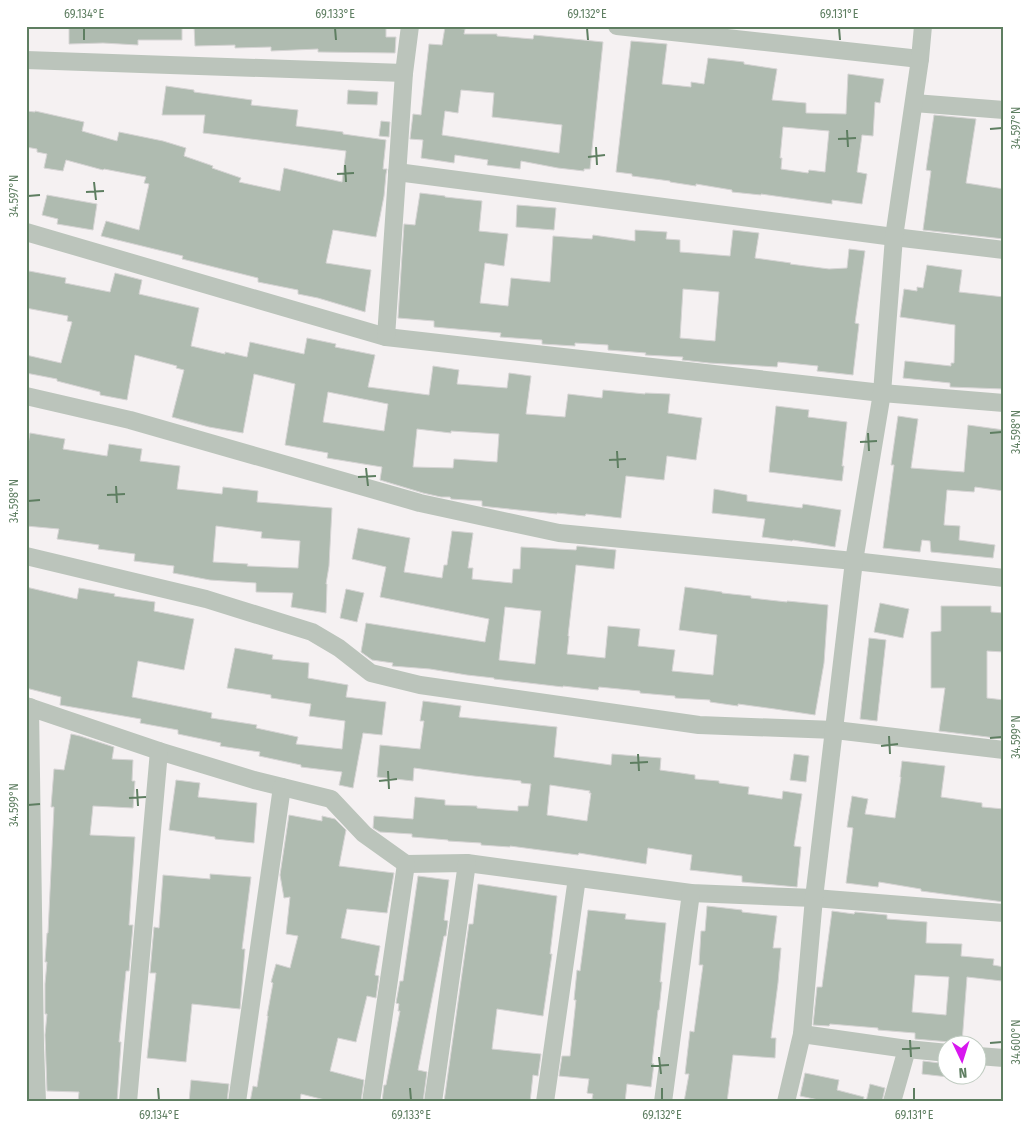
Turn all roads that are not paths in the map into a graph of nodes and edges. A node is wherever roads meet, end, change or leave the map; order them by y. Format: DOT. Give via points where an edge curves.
graph roads {
  1 [pos="410,26"];
  2 [pos="617,26"];
  3 [pos="923,26"];
  4 [pos="920,59"];
  5 [pos="26,60"];
  6 [pos="404,73"];
  7 [pos="914,102"];
  8 [pos="1004,110"];
  9 [pos="397,172"];
  10 [pos="26,232"];
  11 [pos="894,237"];
  12 [pos="1004,250"];
  13 [pos="386,336"];
  14 [pos="882,393"];
  15 [pos="26,396"];
  16 [pos="1004,403"];
  17 [pos="26,556"];
  18 [pos="854,561"];
  19 [pos="1004,578"];
  20 [pos="28,707"];
  21 [pos="835,730"];
  22 [pos="1004,750"];
  23 [pos="159,751"];
  24 [pos="282,787"];
  25 [pos="467,863"];
  26 [pos="406,864"];
  27 [pos="577,878"];
  28 [pos="691,893"];
  29 [pos="814,898"];
  30 [pos="1004,913"];
  31 [pos="802,1034"];
  32 [pos="30,1045"];
  33 [pos="907,1049"];
  34 [pos="938,1052"];
  35 [pos="988,1057"];
  36 [pos="1004,1058"];
  37 [pos="37,1102"];
  38 [pos="128,1102"];
  39 [pos="237,1102"];
  40 [pos="371,1102"];
  41 [pos="433,1102"];
  42 [pos="545,1102"];
  43 [pos="663,1102"];
  44 [pos="786,1102"];
  45 [pos="892,1102"];
  1 -- 6 [label="street"];
  2 -- 4 [label="street"];
  3 -- 4 [label="street"];
  4 -- 7 [label="street"];
  5 -- 6 [label="street"];
  6 -- 9 [label="street"];
  7 -- 8 [label="street"];
  7 -- 11 [label="street"];
  9 -- 11 [label="street"];
  9 -- 13 [label="street"];
  10 -- 13 [label="street"];
  11 -- 12 [label="street"];
  11 -- 14 [label="street"];
  13 -- 14 [label="street"];
  14 -- 16 [label="street"];
  14 -- 18 [label="street"];
  15 -- 18 [label="street" via="130,420 420,503 559,533"];
  17 -- 21 [label="street" via="206,599 312,632 371,673 420,685 699,724"];
  18 -- 19 [label="street"];
  18 -- 21 [label="street"];
  20 -- 23 [label="street"];
  20 -- 32 [label="street"];
  21 -- 22 [label="street"];
  21 -- 29 [label="street"];
  23 -- 24 [label="street"];
  23 -- 38 [label="street"];
  24 -- 26 [label="street" via="332,799 364,834"];
  24 -- 39 [label="street"];
  25 -- 26 [label="street"];
  25 -- 27 [label="street"];
  25 -- 41 [label="street"];
  26 -- 40 [label="street"];
  27 -- 28 [label="street"];
  27 -- 42 [label="street"];
  28 -- 29 [label="street"];
  28 -- 43 [label="street"];
  29 -- 30 [label="street"];
  29 -- 31 [label="street"];
  31 -- 33 [label="street"];
  31 -- 44 [label="street"];
  32 -- 37 [label="street"];
  33 -- 34 [label="street"];
  33 -- 45 [label="street"];
  35 -- 36 [label="street"];
}
